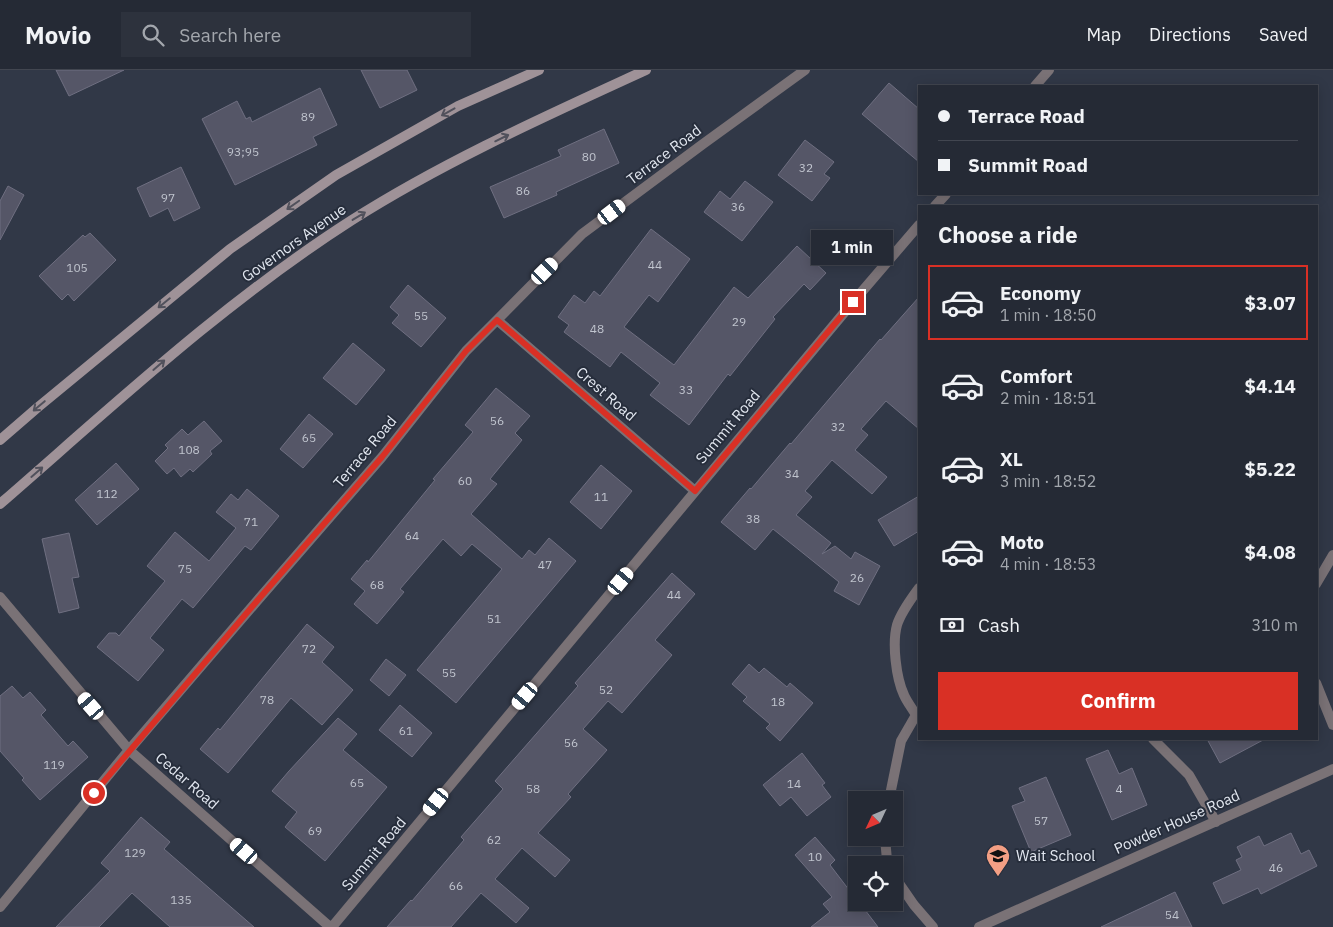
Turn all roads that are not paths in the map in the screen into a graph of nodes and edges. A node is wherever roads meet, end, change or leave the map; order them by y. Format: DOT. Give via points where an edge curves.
graph roads {
  1 [pos="540,70"];
  2 [pos="646,70"];
  3 [pos="805,70"];
  4 [pos="1049,70"];
  5 [pos="1036,85"];
  6 [pos="945,195"];
  7 [pos="936,205"];
  8 [pos="918,226"];
  9 [pos="497,320"];
  10 [pos="0,440"];
  11 [pos="695,491"];
  12 [pos="0,504"];
  13 [pos="1333,555"];
  14 [pos="1318,581"];
  15 [pos="918,590"];
  16 [pos="0,598"];
  17 [pos="1318,688"];
  18 [pos="917,714"];
  19 [pos="1333,725"];
  20 [pos="1154,740"];
  21 [pos="129,750"];
  22 [pos="1333,769"];
  23 [pos="891,791"];
  24 [pos="1216,822"];
  25 [pos="903,889"];
  26 [pos="0,907"];
  27 [pos="331,927"];
  28 [pos="934,927"];
  29 [pos="979,927"];
  1 -- 10 [label="street, Governors Avenue, one-way" via="458,106 336,175 230,249"];
  12 -- 2 [label="street, Governors Avenue, one-way" via="174,352 265,280 352,220 438,170"];
  3 -- 9 [label="street, Terrace Road" via="582,234"];
  4 -- 5 [label="street"];
  6 -- 7 [label="street"];
  8 -- 11 [label="street, Summit Road"];
  9 -- 11 [label="street, Crest Road"];
  9 -- 21 [label="street, Terrace Road" via="466,351 382,457"];
  11 -- 27 [label="street, Summit Road"];
  13 -- 14 [label="street"];
  15 -- 18 [label="street" via="897,626 895,650 903,694"];
  16 -- 21 [label="street, Cedar Road"];
  17 -- 19 [label="street"];
  18 -- 23 [label="street" via="901,741"];
  20 -- 24 [label="street" via="1189,775"];
  21 -- 26 [label="street, Terrace Road"];
  21 -- 27 [label="street, Cedar Road"];
  22 -- 24 [label="street, Powder House Road"];
  24 -- 29 [label="street, Powder House Road"];
  25 -- 28 [label="street"];
}
